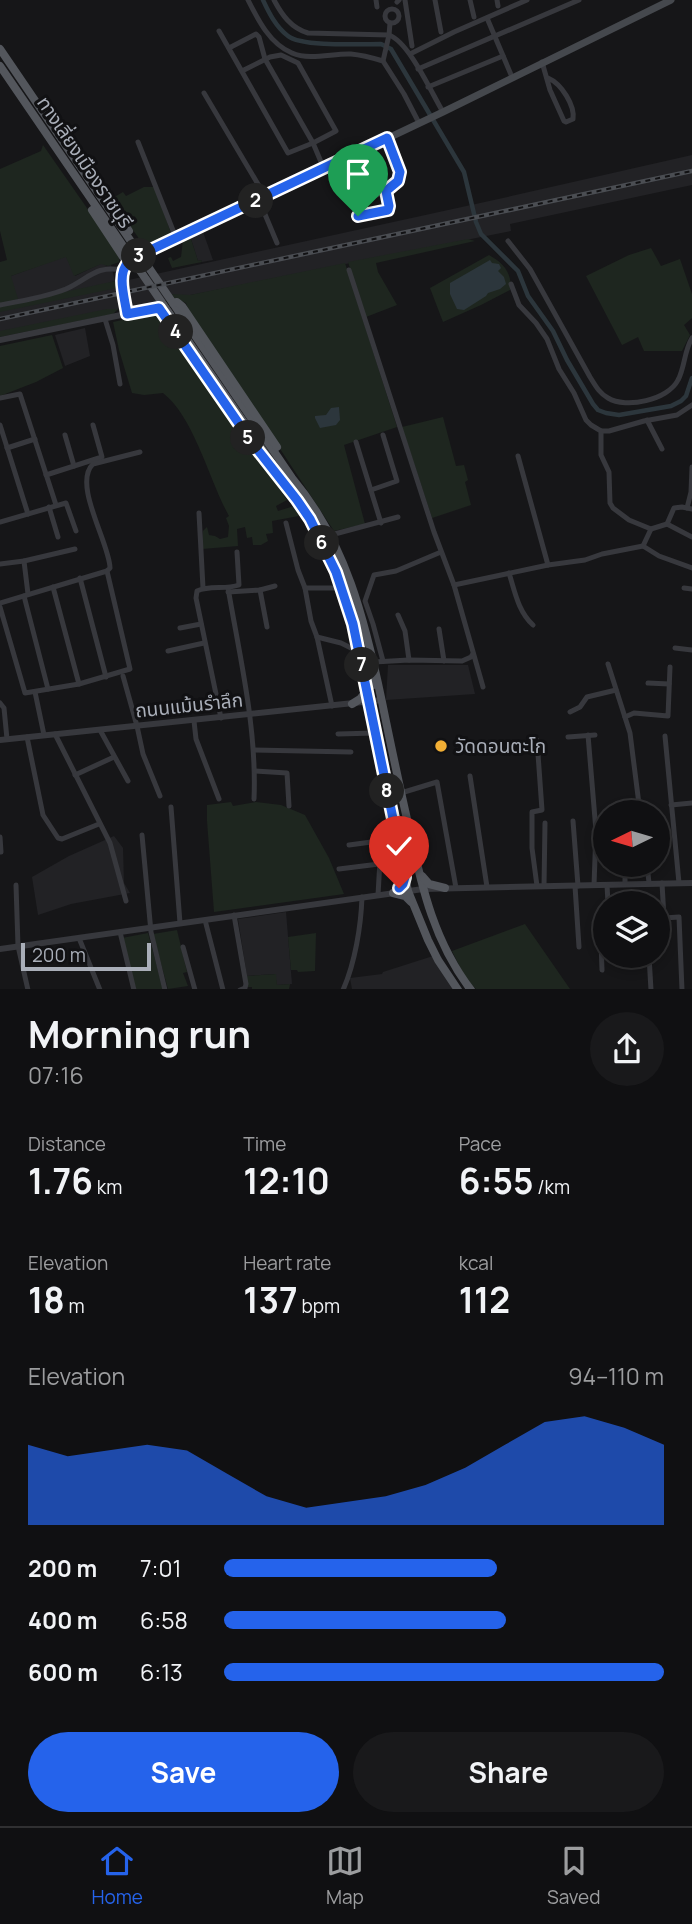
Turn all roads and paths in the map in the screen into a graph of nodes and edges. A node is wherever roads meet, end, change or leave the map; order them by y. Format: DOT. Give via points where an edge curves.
graph roads {
  1 [pos="248,0"];
  2 [pos="274,0"];
  3 [pos="405,0"];
  4 [pos="435,0"];
  5 [pos="470,0"];
  6 [pos="527,0"];
  7 [pos="579,0"];
  8 [pos="671,0"];
  9 [pos="396,4"];
  10 [pos="474,17"];
  11 [pos="487,18"];
  12 [pos="390,23"];
  13 [pos="219,31"];
  14 [pos="441,32"];
  15 [pos="495,37"];
  16 [pos="388,38"];
  17 [pos="412,46"];
  18 [pos="229,48"];
  19 [pos="0,49"];
  20 [pos="410,54"];
  21 [pos="503,56"];
  22 [pos="384,58"];
  23 [pos="265,59"];
  24 [pos="542,62"];
  25 [pos="4,64"];
  26 [pos="418,69"];
  27 [pos="242,71"];
  28 [pos="512,77"];
  29 [pos="548,78"];
  30 [pos="428,87"];
  31 [pos="17,91"];
  32 [pos="204,93"];
  33 [pos="441,113"];
  34 [pos="419,123"];
  35 [pos="387,138"];
  36 [pos="138,142"];
  37 [pos="313,143"];
  38 [pos="324,169"];
  39 [pos="85,182"];
  40 [pos="386,191"];
  41 [pos="262,198"];
  42 [pos="354,201"];
  43 [pos="358,216"];
  44 [pos="176,238"];
  45 [pos="508,241"];
  46 [pos="277,243"];
  47 [pos="144,253"];
  48 [pos="125,266"];
  49 [pos="349,270"];
  50 [pos="511,284"];
  51 [pos="0,305"];
  52 [pos="159,308"];
  53 [pos="127,314"];
  54 [pos="105,319"];
  55 [pos="692,338"];
  56 [pos="0,340"];
  57 [pos="219,379"];
  58 [pos="120,384"];
  59 [pos="0,398"];
  60 [pos="692,405"];
  61 [pos="647,420"];
  62 [pos="0,425"];
  63 [pos="93,425"];
  64 [pos="601,431"];
  65 [pos="65,435"];
  66 [pos="383,435"];
  67 [pos="34,439"];
  68 [pos="356,442"];
  69 [pos="6,448"];
  70 [pos="662,449"];
  71 [pos="140,452"];
  72 [pos="518,456"];
  73 [pos="74,466"];
  74 [pos="692,467"];
  75 [pos="46,475"];
  76 [pos="292,478"];
  77 [pos="370,490"];
  78 [pos="309,498"];
  79 [pos="297,500"];
  80 [pos="53,506"];
  81 [pos="689,509"];
  82 [pos="199,513"];
  83 [pos="28,514"];
  84 [pos="398,517"];
  85 [pos="310,519"];
  86 [pos="0,522"];
  87 [pos="286,523"];
  88 [pos="381,523"];
  89 [pos="667,524"];
  90 [pos="651,529"];
  91 [pos="76,531"];
  92 [pos="331,535"];
  93 [pos="58,537"];
  94 [pos="692,537"];
  95 [pos="643,546"];
  96 [pos="75,549"];
  97 [pos="237,552"];
  98 [pos="441,552"];
  99 [pos="23,561"];
  100 [pos="0,564"];
  101 [pos="548,565"];
  102 [pos="339,567"];
  103 [pos="692,568"];
  104 [pos="107,571"];
  105 [pos="509,573"];
  106 [pos="80,578"];
  107 [pos="454,585"];
  108 [pos="275,586"];
  109 [pos="53,587"];
  110 [pos="203,588"];
  111 [pos="305,588"];
  112 [pos="342,588"];
  113 [pos="684,588"];
  114 [pos="692,589"];
  115 [pos="228,590"];
  116 [pos="260,590"];
  117 [pos="26,595"];
  118 [pos="0,605"];
  119 [pos="398,615"];
  120 [pos="201,624"];
  121 [pos="533,625"];
  122 [pos="267,627"];
  123 [pos="180,628"];
  124 [pos="439,629"];
  125 [pos="317,637"];
  126 [pos="204,643"];
  127 [pos="675,648"];
  128 [pos="692,650"];
  129 [pos="168,651"];
  130 [pos="359,652"];
  131 [pos="473,653"];
  132 [pos="410,660"];
  133 [pos="444,661"];
  134 [pos="379,662"];
  135 [pos="608,664"];
  136 [pos="670,667"];
  137 [pos="123,676"];
  138 [pos="106,677"];
  139 [pos="364,678"];
  140 [pos="648,683"];
  141 [pos="79,684"];
  142 [pos="669,684"];
  143 [pos="483,687"];
  144 [pos="48,689"];
  145 [pos="616,690"];
  146 [pos="35,692"];
  147 [pos="382,700"];
  148 [pos="368,702"];
  149 [pos="0,703"];
  150 [pos="352,704"];
  151 [pos="332,706"];
  152 [pos="570,712"];
  153 [pos="250,715"];
  154 [pos="625,717"];
  155 [pos="220,718"];
  156 [pos="194,721"];
  157 [pos="372,723"];
  158 [pos="137,726"];
  159 [pos="100,730"];
  160 [pos="375,733"];
  161 [pos="55,734"];
  162 [pos="338,734"];
  163 [pos="595,734"];
  164 [pos="44,735"];
  165 [pos="587,735"];
  166 [pos="665,736"];
  167 [pos="27,737"];
  168 [pos="568,737"];
  169 [pos="4,740"];
  170 [pos="537,740"];
  171 [pos="254,750"];
  172 [pos="351,752"];
  173 [pos="114,757"];
  174 [pos="256,771"];
  175 [pos="75,775"];
  176 [pos="470,776"];
  177 [pos="128,781"];
  178 [pos="401,793"];
  179 [pos="160,796"];
  180 [pos="219,799"];
  181 [pos="254,799"];
  182 [pos="638,800"];
  183 [pos="692,803"];
  184 [pos="671,805"];
  185 [pos="289,806"];
  186 [pos="171,807"];
  187 [pos="573,821"];
  188 [pos="545,823"];
  189 [pos="99,824"];
  190 [pos="142,835"];
  191 [pos="0,836"];
  192 [pos="349,845"];
  193 [pos="1,852"];
  194 [pos="379,864"];
  195 [pos="339,869"];
  196 [pos="418,871"];
  197 [pos="405,877"];
  198 [pos="625,877"];
  199 [pos="648,877"];
  200 [pos="649,883"];
  201 [pos="662,883"];
  202 [pos="679,883"];
  203 [pos="692,883"];
  204 [pos="625,884"];
  205 [pos="16,885"];
  206 [pos="594,885"];
  207 [pos="607,885"];
  208 [pos="540,886"];
  209 [pos="576,886"];
  210 [pos="487,887"];
  211 [pos="445,888"];
  212 [pos="456,888"];
  213 [pos="424,889"];
  214 [pos="408,891"];
  215 [pos="607,891"];
  216 [pos="662,891"];
  217 [pos="393,893"];
  218 [pos="378,895"];
  219 [pos="362,897"];
  220 [pos="126,901"];
  221 [pos="412,904"];
  222 [pos="428,905"];
  223 [pos="234,915"];
  224 [pos="670,918"];
  225 [pos="205,920"];
  226 [pos="180,923"];
  227 [pos="151,927"];
  228 [pos="120,932"];
  229 [pos="79,938"];
  230 [pos="18,946"];
  231 [pos="183,947"];
  232 [pos="579,947"];
  233 [pos="0,949"];
  234 [pos="650,968"];
  235 [pos="28,989"];
  236 [pos="99,989"];
  237 [pos="134,989"];
  238 [pos="164,989"];
  239 [pos="195,989"];
  240 [pos="223,989"];
  241 [pos="240,989"];
  242 [pos="343,989"];
  243 [pos="465,989"];
  244 [pos="651,989"];
  245 [pos="682,989"];
  1 -- 22 [label="street" via="260,25 292,54"];
  2 -- 16 [label="street" via="291,25 308,33"];
  3 -- 17 [label="street"];
  4 -- 14 [label="street"];
  5 -- 10 [label="street"];
  6 -- 11 [label="street"];
  7 -- 15 [label="street"];
  8 -- 24 [label="main road"];
  9 -- 12 [label="street" via="399,17"];
  9 -- 12 [label="street" via="385,13"];
  11 -- 15 [label="street"];
  11 -- 20 [label="street"];
  12 -- 16 [label="street"];
  13 -- 18 [label="street"];
  15 -- 21 [label="street"];
  15 -- 26 [label="street"];
  16 -- 20 [label="street" via="396,37"];
  16 -- 22 [label="street"];
  18 -- 23 [label="street" via="256,34"];
  18 -- 27 [label="street"];
  19 -- 25 [label="main road, ทางเลี่ยงเมืองราชบุรี"];
  20 -- 26 [label="street"];
  21 -- 28 [label="street"];
  21 -- 30 [label="street"];
  22 -- 34 [label="street"];
  23 -- 27 [label="street"];
  23 -- 37 [label="street"];
  23 -- 37 [label="street" via="281,55 298,63 336,131"];
  24 -- 28 [label="main road"];
  24 -- 29 [label="street"];
  25 -- 31 [label="main road, ทางเลี่ยงเมืองราชบุรี"];
  25 -- 39 [label="main road, ทางเลี่ยงเมืองราชบุรี"];
  25 -- 47 [label="main road" via="52,117"];
  26 -- 30 [label="street"];
  27 -- 37 [label="street" via="288,153"];
  28 -- 33 [label="main road"];
  29 -- 29 [label="street" via="564,121 573,119 563,90"];
  30 -- 33 [label="street"];
  31 -- 39 [label="main road, ทางเลี่ยงเมืองราชบุรี"];
  31 -- 48 [label="main road"];
  32 -- 41 [label="street"];
  33 -- 34 [label="main road"];
  34 -- 35 [label="main road"];
  35 -- 38 [label="main road"];
  35 -- 40 [label="street" via="400,172 398,181"];
  36 -- 44 [label="street"];
  37 -- 38 [label="street"];
  38 -- 41 [label="main road"];
  39 -- 57 [label="main road, ทางเลี่ยงเมืองราชบุรี"];
  40 -- 42 [label="street"];
  40 -- 43 [label="street" via="388,210"];
  41 -- 44 [label="main road"];
  41 -- 46 [label="street"];
  44 -- 47 [label="main road"];
  45 -- 55 [label="street" via="530,269 598,390 610,399 647,400 671,390"];
  47 -- 48 [label="main road"];
  48 -- 51 [label="street" via="101,269 50,294"];
  48 -- 53 [label="street" via="122,287"];
  49 -- 98 [label="street"];
  50 -- 64 [label="street" via="519,304 547,339 586,420"];
  52 -- 53 [label="main road"];
  52 -- 78 [label="main road" via="177,302 182,306"];
  52 -- 79 [label="main road"];
  53 -- 54 [label="street"];
  54 -- 56 [label="street"];
  54 -- 58 [label="street"];
  57 -- 76 [label="main road, ทางเลี่ยงเมืองราชบุรี"];
  57 -- 79 [label="main road, ทางเลี่ยงเมืองราชบุรี"];
  59 -- 67 [label="street" via="20,394"];
  60 -- 61 [label="street" via="677,415"];
  61 -- 64 [label="street"];
  61 -- 70 [label="street"];
  62 -- 69 [label="street"];
  63 -- 73 [label="street" via="102,457"];
  64 -- 90 [label="street" via="610,503 629,520"];
  65 -- 73 [label="street"];
  66 -- 77 [label="street" via="397,481"];
  67 -- 69 [label="street"];
  67 -- 75 [label="street"];
  68 -- 77 [label="street"];
  69 -- 83 [label="street"];
  71 -- 104 [label="street" via="93,464 87,471 93,513 110,562"];
  72 -- 101 [label="street"];
  73 -- 75 [label="street"];
  74 -- 81 [label="street"];
  75 -- 80 [label="street"];
  76 -- 78 [label="main road, ทางเลี่ยงเมืองราชบุรี"];
  76 -- 102 [label="main road, ทางเลี่ยงเมืองราชบุรี" via="324,530"];
  77 -- 88 [label="street"];
  78 -- 92 [label="main road, ทางเลี่ยงเมืองราชบุรี"];
  79 -- 85 [label="main road, ทางเลี่ยงเมืองราชบุรี"];
  80 -- 83 [label="street"];
  80 -- 91 [label="street" via="66,503"];
  80 -- 93 [label="street"];
  81 -- 89 [label="street" via="674,508"];
  82 -- 110 [label="street"];
  83 -- 86 [label="street"];
  84 -- 88 [label="street"];
  85 -- 102 [label="main road, ทางเลี่ยงเมืองราชบุรี"];
  85 -- 112 [label="main road, ทางเลี่ยงเมืองราชบุรี"];
  87 -- 111 [label="street"];
  88 -- 92 [label="street"];
  89 -- 90 [label="street"];
  89 -- 94 [label="street"];
  90 -- 95 [label="street"];
  92 -- 134 [label="main road, ทางเลี่ยงเมืองราชบุรี"];
  95 -- 101 [label="street"];
  95 -- 103 [label="street"];
  96 -- 99 [label="street"];
  97 -- 115 [label="street" via="239,585"];
  98 -- 107 [label="street"];
  98 -- 134 [label="street" via="374,575 365,601"];
  99 -- 100 [label="street"];
  99 -- 117 [label="street"];
  101 -- 105 [label="street"];
  102 -- 243 [label="main road, ทางเลี่ยงเมืองราชบุรี" via="418,904 436,947"];
  104 -- 106 [label="street"];
  104 -- 138 [label="street" via="130,669"];
  105 -- 107 [label="street"];
  105 -- 121 [label="street" via="520,608"];
  106 -- 109 [label="street"];
  106 -- 138 [label="street"];
  107 -- 131 [label="street"];
  108 -- 116 [label="street"];
  109 -- 117 [label="street"];
  109 -- 141 [label="street"];
  110 -- 115 [label="street"];
  110 -- 120 [label="street" via="196,598"];
  111 -- 112 [label="street"];
  111 -- 125 [label="street"];
  112 -- 130 [label="main road, ทางเลี่ยงเมืองราชบุรี"];
  113 -- 114 [label="street"];
  115 -- 116 [label="street"];
  115 -- 153 [label="street"];
  116 -- 122 [label="street"];
  117 -- 118 [label="street"];
  117 -- 144 [label="street"];
  118 -- 146 [label="street" via="25,693"];
  119 -- 132 [label="street"];
  120 -- 123 [label="street"];
  120 -- 126 [label="street"];
  124 -- 133 [label="street"];
  125 -- 130 [label="street"];
  125 -- 151 [label="street"];
  126 -- 129 [label="street"];
  126 -- 155 [label="street"];
  127 -- 128 [label="street"];
  130 -- 139 [label="main road, ทางเลี่ยงเมืองราชบุรี"];
  131 -- 133 [label="street" via="467,660"];
  131 -- 143 [label="street"];
  132 -- 133 [label="street"];
  132 -- 134 [label="street"];
  134 -- 147 [label="main road, ทางเลี่ยงเมืองราชบุรี"];
  135 -- 145 [label="street"];
  136 -- 142 [label="street"];
  137 -- 158 [label="street"];
  138 -- 141 [label="street"];
  139 -- 148 [label="main road, ทางเลี่ยงเมืองราชบุรี"];
  139 -- 150 [label="main road" via="364,694"];
  140 -- 142 [label="street"];
  141 -- 144 [label="street"];
  142 -- 154 [label="street" via="668,716 634,713"];
  144 -- 146 [label="street"];
  145 -- 152 [label="street" via="588,696"];
  145 -- 154 [label="street"];
  146 -- 164 [label="street"];
  147 -- 148 [label="street, ถนนแม้นรำลึก"];
  147 -- 178 [label="main road, ทางเลี่ยงเมืองราชบุรี"];
  148 -- 150 [label="street, ถนนแม้นรำลึก"];
  148 -- 157 [label="main road, ทางเลี่ยงเมืองราชบุรี"];
  149 -- 169 [label="street"];
  150 -- 151 [label="street, ถนนแม้นรำลึก"];
  150 -- 157 [label="main road" via="366,710"];
  151 -- 153 [label="street, ถนนแม้นรำลึก"];
  153 -- 155 [label="street, ถนนแม้นรำลึก"];
  153 -- 171 [label="street"];
  154 -- 182 [label="street"];
  155 -- 156 [label="street, ถนนแม้นรำลึก"];
  156 -- 158 [label="street, ถนนแม้นรำลึก"];
  156 -- 180 [label="street" via="196,739"];
  157 -- 160 [label="main road, ทางเลี่ยงเมืองราชบุรี"];
  158 -- 159 [label="street, ถนนแม้นรำลึก"];
  158 -- 179 [label="street"];
  159 -- 161 [label="street, ถนนแม้นรำลึก"];
  159 -- 173 [label="street"];
  160 -- 162 [label="street"];
  160 -- 197 [label="main road, ทางเลี่ยงเมืองราชบุรี"];
  161 -- 164 [label="street, ถนนแม้นรำลึก"];
  161 -- 175 [label="street"];
  163 -- 165 [label="street"];
  164 -- 167 [label="street, ถนนแม้นรำลึก"];
  165 -- 168 [label="street"];
  165 -- 206 [label="street" via="596,831"];
  166 -- 184 [label="street"];
  167 -- 169 [label="street, ถนนแม้นรำลึก"];
  167 -- 189 [label="street" via="43,815 58,838"];
  170 -- 208 [label="street" via="542,810 532,812 532,848"];
  171 -- 172 [label="street"];
  171 -- 174 [label="street"];
  173 -- 175 [label="street"];
  173 -- 177 [label="street"];
  174 -- 181 [label="street"];
  174 -- 185 [label="street" via="287,773"];
  175 -- 189 [label="street"];
  176 -- 210 [label="street"];
  178 -- 196 [label="main road, ทางเลี่ยงเมืองราชบุรี"];
  178 -- 212 [label="street" via="438,782"];
  183 -- 184 [label="street"];
  184 -- 202 [label="street"];
  186 -- 226 [label="street"];
  187 -- 209 [label="street"];
  188 -- 208 [label="street"];
  189 -- 220 [label="street" via="110,843"];
  190 -- 227 [label="street"];
  191 -- 193 [label="street"];
  192 -- 194 [label="street" via="379,841"];
  194 -- 195 [label="street"];
  194 -- 218 [label="street"];
  196 -- 211 [label="main road" via="429,884"];
  196 -- 213 [label="main road, ทางเลี่ยงเมืองราชบุรี"];
  197 -- 214 [label="main road, ทางเลี่ยงเมืองราชบุรี"];
  197 -- 217 [label="main road"];
  198 -- 204 [label="street"];
  199 -- 200 [label="street"];
  200 -- 201 [label="street"];
  200 -- 204 [label="street"];
  201 -- 202 [label="street"];
  201 -- 216 [label="street"];
  202 -- 203 [label="street"];
  204 -- 207 [label="street"];
  205 -- 230 [label="street"];
  206 -- 207 [label="street"];
  206 -- 209 [label="street"];
  207 -- 215 [label="street"];
  208 -- 209 [label="street"];
  208 -- 210 [label="street"];
  209 -- 232 [label="street"];
  210 -- 212 [label="street"];
  211 -- 212 [label="street"];
  211 -- 213 [label="street"];
  211 -- 222 [label="main road" via="430,895"];
  213 -- 214 [label="street"];
  213 -- 222 [label="main road, ทางเลี่ยงเมืองราชบุรี"];
  214 -- 217 [label="street"];
  214 -- 221 [label="main road, ทางเลี่ยงเมืองราชบุรี"];
  217 -- 218 [label="street"];
  217 -- 221 [label="main road"];
  218 -- 219 [label="street"];
  219 -- 223 [label="street"];
  219 -- 242 [label="street" via="353,958"];
  221 -- 243 [label="main road, ทางเลี่ยงเมืองราชบุรี" via="438,960"];
  222 -- 243 [label="main road, ทางเลี่ยงเมืองราชบุรี"];
  223 -- 225 [label="street"];
  223 -- 241 [label="street" via="246,984"];
  224 -- 245 [label="street" via="679,917"];
  225 -- 226 [label="street"];
  225 -- 240 [label="street"];
  226 -- 227 [label="street"];
  227 -- 228 [label="street"];
  227 -- 238 [label="street"];
  228 -- 229 [label="street"];
  228 -- 237 [label="street"];
  229 -- 230 [label="street"];
  229 -- 236 [label="street"];
  230 -- 233 [label="street"];
  230 -- 235 [label="street"];
  231 -- 239 [label="street"];
  234 -- 244 [label="street"];
}
